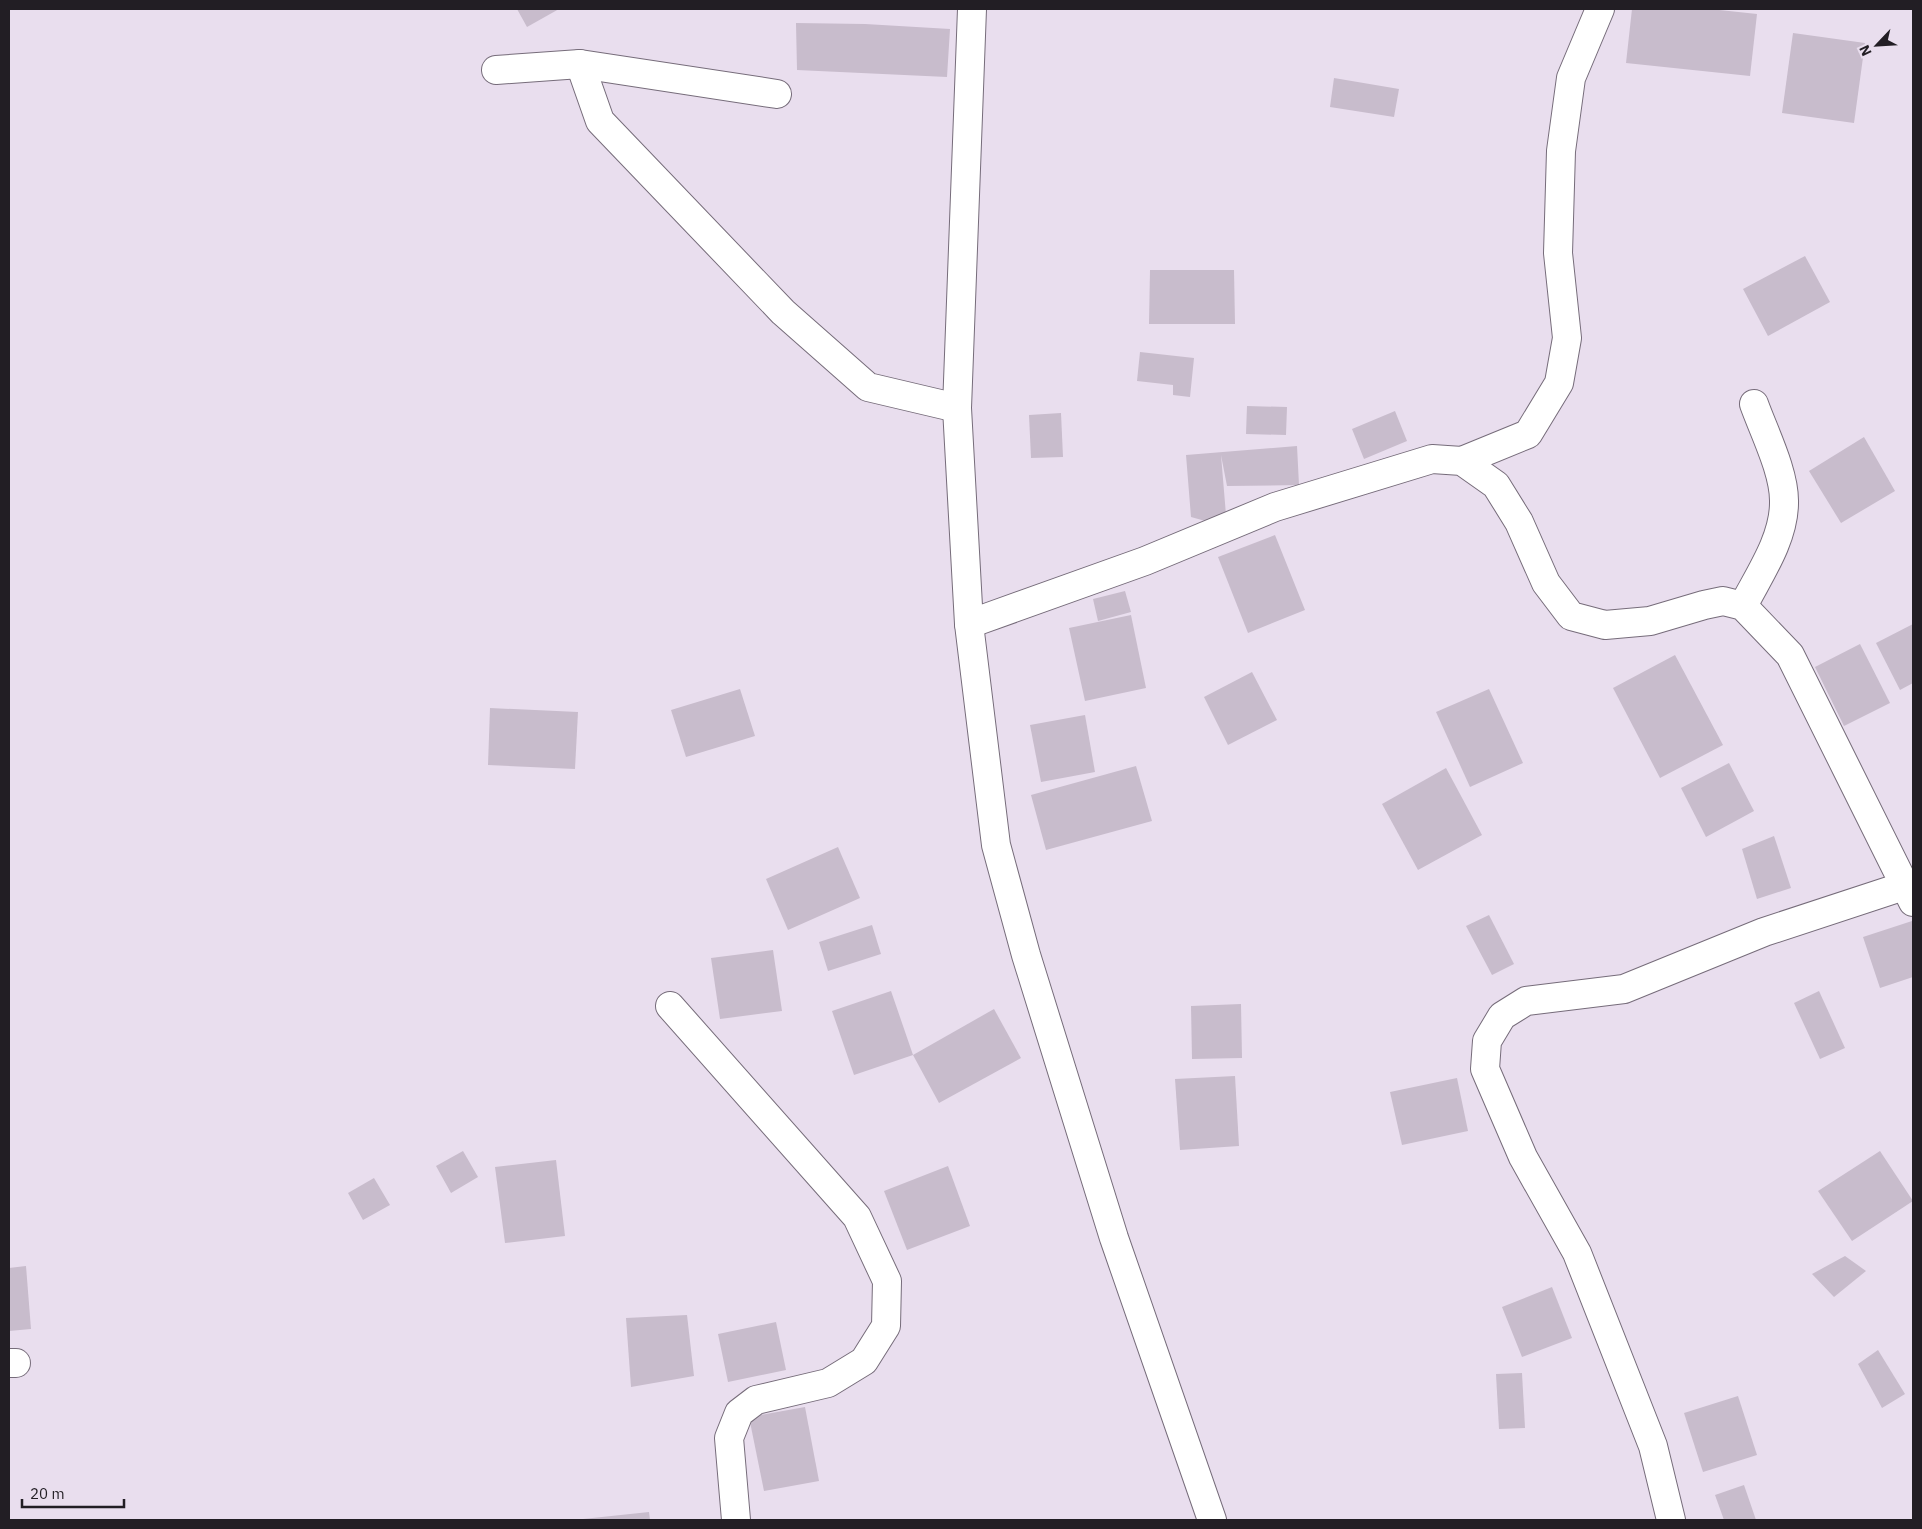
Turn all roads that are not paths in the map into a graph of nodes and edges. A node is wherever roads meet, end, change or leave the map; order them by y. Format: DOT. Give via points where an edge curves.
graph roads {
  1 [pos="972,9"];
  2 [pos="1600,9"];
  3 [pos="580,64"];
  4 [pos="496,70"];
  5 [pos="777,94"];
  6 [pos="1754,404"];
  7 [pos="956,408"];
  8 [pos="1462,461"];
  9 [pos="1743,606"];
  10 [pos="969,624"];
  11 [pos="1909,894"];
  12 [pos="670,1006"];
  13 [pos="736,1520"];
  14 [pos="1212,1520"];
  15 [pos="1671,1520"];
  1 -- 7 [label="street"];
  2 -- 8 [label="street" via="1571,78 1561,151 1558,253 1567,338 1559,383 1528,434"];
  3 -- 4 [label="street"];
  3 -- 5 [label="street"];
  3 -- 7 [label="street" via="600,121 783,312 868,387"];
  6 -- 9 [label="street" via="1778,472 1784,503 1775,545"];
  7 -- 10 [label="street"];
  8 -- 9 [label="street" via="1496,485 1519,522 1546,583 1571,616 1605,625 1650,621 1723,601"];
  8 -- 10 [label="street" via="1432,459 1276,507 1145,561"];
  9 -- 11 [label="street" via="1790,655"];
  10 -- 14 [label="street" via="996,845 1023,946 1114,1238"];
  11 -- 15 [label="street" via="1764,932 1624,989 1526,1001 1502,1016 1487,1041 1485,1069 1523,1157 1577,1253 1653,1446"];
  12 -- 13 [label="street" via="857,1217 887,1281 886,1326 864,1361 828,1383 756,1400 739,1412 729,1438"];
}
